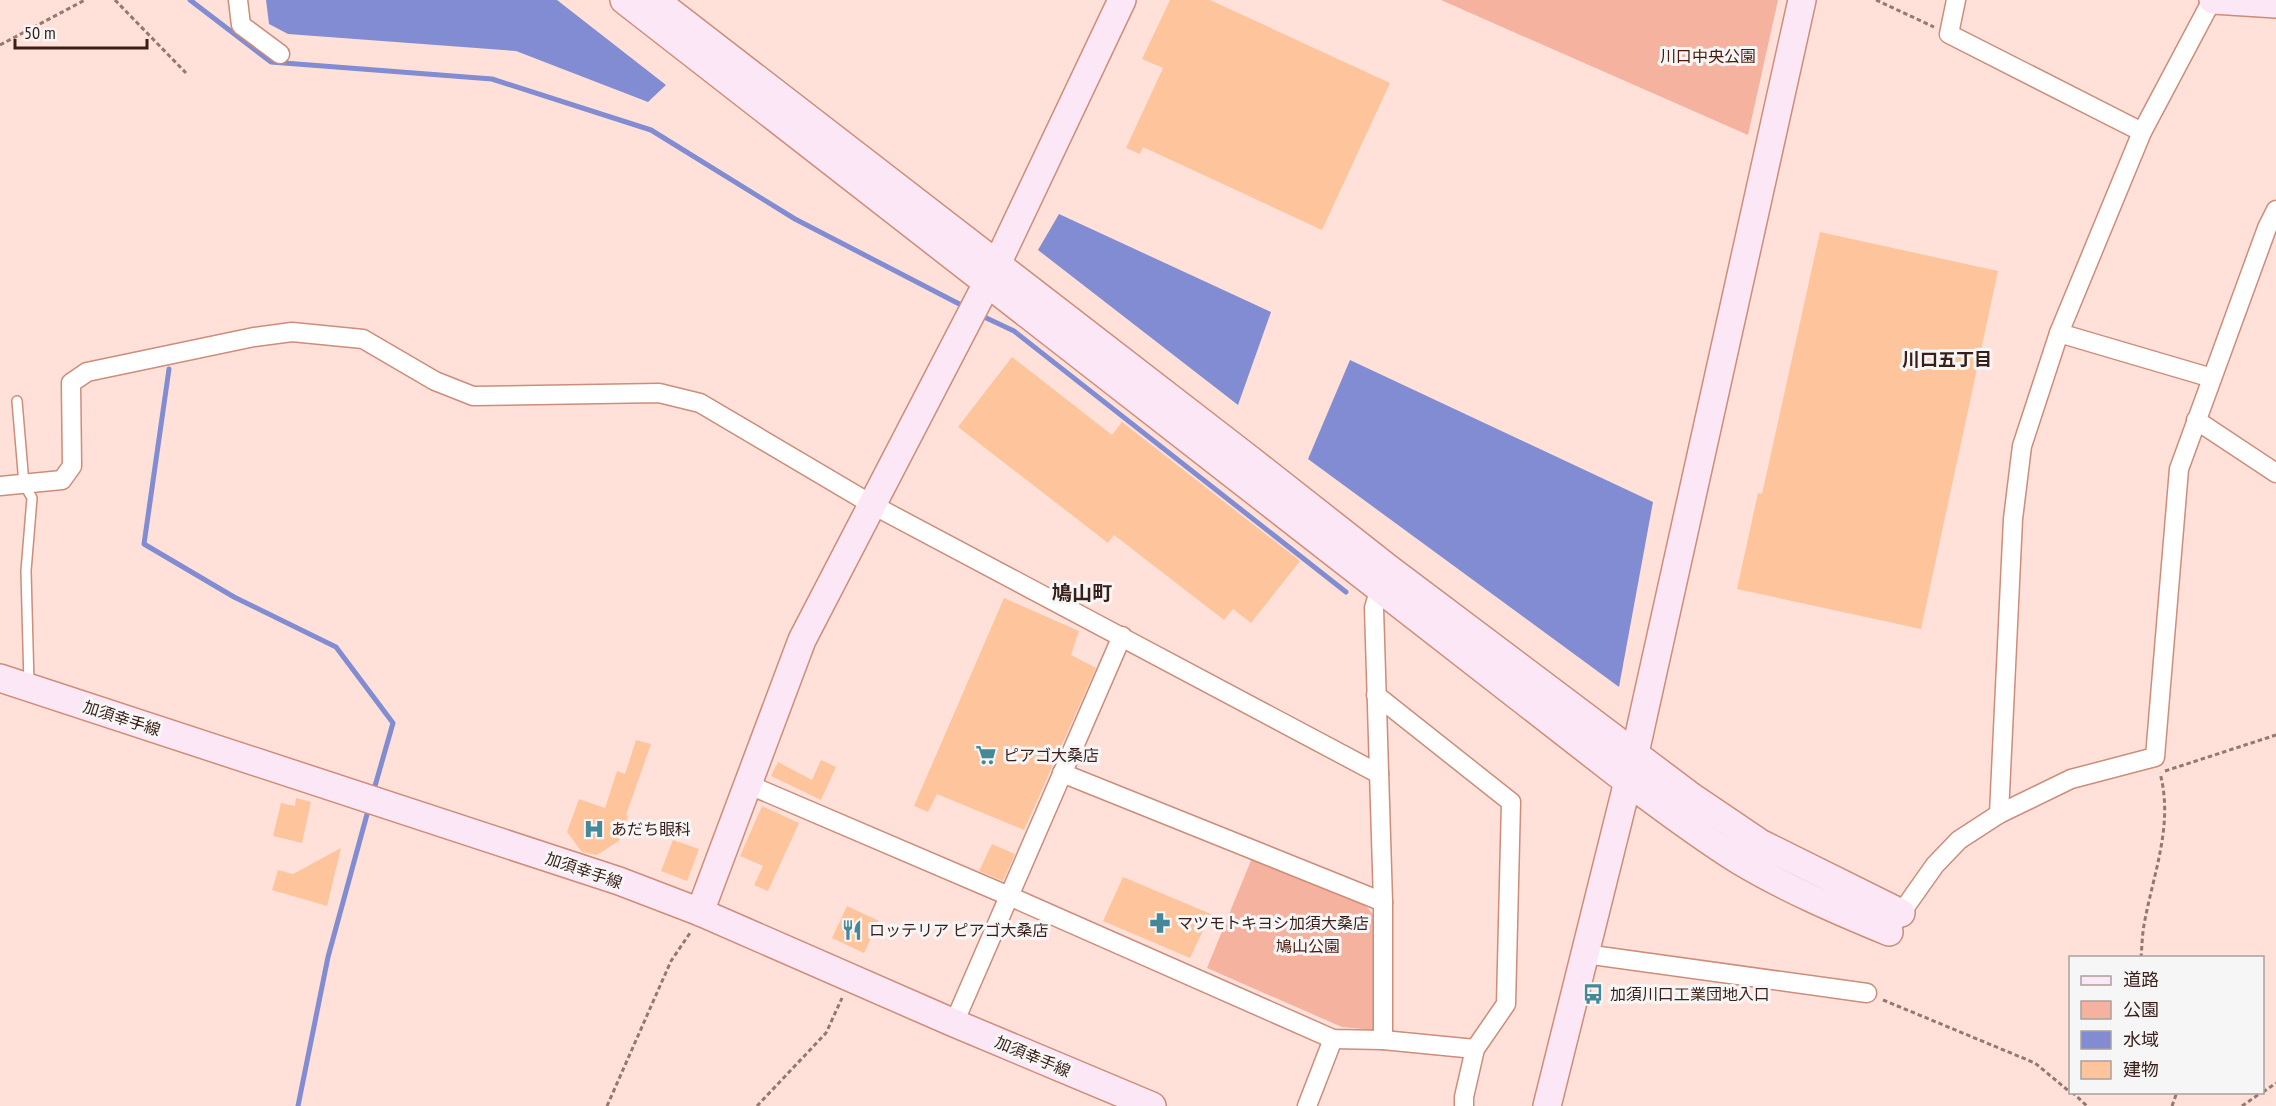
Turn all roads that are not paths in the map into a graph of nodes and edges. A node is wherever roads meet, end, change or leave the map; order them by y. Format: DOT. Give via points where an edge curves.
graph roads {
  1 [pos="238,0"];
  2 [pos="624,0"];
  3 [pos="655,0"];
  4 [pos="1122,0"];
  5 [pos="1802,0"];
  6 [pos="1956,0"];
  7 [pos="2213,0"];
  8 [pos="2264,2"];
  9 [pos="280,54"];
  10 [pos="2142,132"];
  11 [pos="2276,210"];
  12 [pos="2272,228"];
  13 [pos="992,273"];
  14 [pos="2059,333"];
  15 [pos="2212,378"];
  16 [pos="17,401"];
  17 [pos="2196,420"];
  18 [pos="2276,473"];
  19 [pos="24,484"];
  20 [pos="0,486"];
  21 [pos="872,504"];
  22 [pos="1383,578"];
  23 [pos="1122,636"];
  24 [pos="0,678"];
  25 [pos="29,688"];
  26 [pos="1376,695"];
  27 [pos="1635,753"];
  28 [pos="1062,773"];
  29 [pos="1379,774"];
  30 [pos="1628,782"];
  31 [pos="747,784"];
  32 [pos="2000,814"];
  33 [pos="1009,896"];
  34 [pos="1383,902"];
  35 [pos="700,912"];
  36 [pos="1895,922"];
  37 [pos="1585,954"];
  38 [pos="1867,993"];
  39 [pos="954,1023"];
  40 [pos="1334,1039"];
  41 [pos="1383,1040"];
  42 [pos="1475,1049"];
  43 [pos="1152,1106"];
  44 [pos="1307,1106"];
  45 [pos="1464,1106"];
  46 [pos="1547,1106"];
  1 -- 9 [label="street" via="241,25"];
  2 -- 13 [label="street"];
  3 -- 13 [label="street"];
  4 -- 13 [label="street"];
  5 -- 27 [label="street"];
  6 -- 10 [label="street" via="1949,34"];
  7 -- 8 [label="street"];
  7 -- 10 [label="street"];
  10 -- 14 [label="street"];
  11 -- 12 [label="street"];
  12 -- 15 [label="street"];
  13 -- 21 [label="street"];
  13 -- 22 [label="street"];
  14 -- 15 [label="street"];
  14 -- 32 [label="street" via="2022,446 2014,508"];
  15 -- 17 [label="street"];
  16 -- 19 [label="lane"];
  17 -- 18 [label="street"];
  17 -- 32 [label="street" via="2179,469 2152,758 2072,779"];
  19 -- 20 [label="street"];
  19 -- 21 [label="street" via="62,480 72,466 71,383 87,372 292,332 363,339 435,381 473,396 659,393 700,403"];
  19 -- 25 [label="lane" via="32,498 26,571"];
  21 -- 23 [label="street"];
  21 -- 31 [label="street" via="802,640"];
  22 -- 26 [label="street" via="1374,608"];
  22 -- 27 [label="street"];
  22 -- 30 [label="street"];
  23 -- 28 [label="street"];
  23 -- 29 [label="street"];
  24 -- 25 [label="street, 加須幸手線"];
  25 -- 35 [label="street, 加須幸手線" via="521,848"];
  26 -- 29 [label="street"];
  26 -- 42 [label="street" via="1510,802 1506,1004"];
  27 -- 30 [label="street"];
  27 -- 36 [label="street" via="1760,843"];
  28 -- 33 [label="street"];
  28 -- 34 [label="street"];
  29 -- 34 [label="street"];
  30 -- 36 [label="street" via="1741,861 1789,888"];
  30 -- 37 [label="street"];
  31 -- 33 [label="street"];
  31 -- 35 [label="street"];
  32 -- 36 [label="street" via="1959,840 1935,865"];
  33 -- 39 [label="street"];
  33 -- 40 [label="street"];
  34 -- 41 [label="street"];
  35 -- 39 [label="street, 加須幸手線"];
  37 -- 38 [label="street"];
  37 -- 46 [label="street"];
  39 -- 43 [label="street, 加須幸手線"];
  40 -- 41 [label="street"];
  40 -- 44 [label="street"];
  41 -- 42 [label="street"];
  42 -- 45 [label="street"];
}
